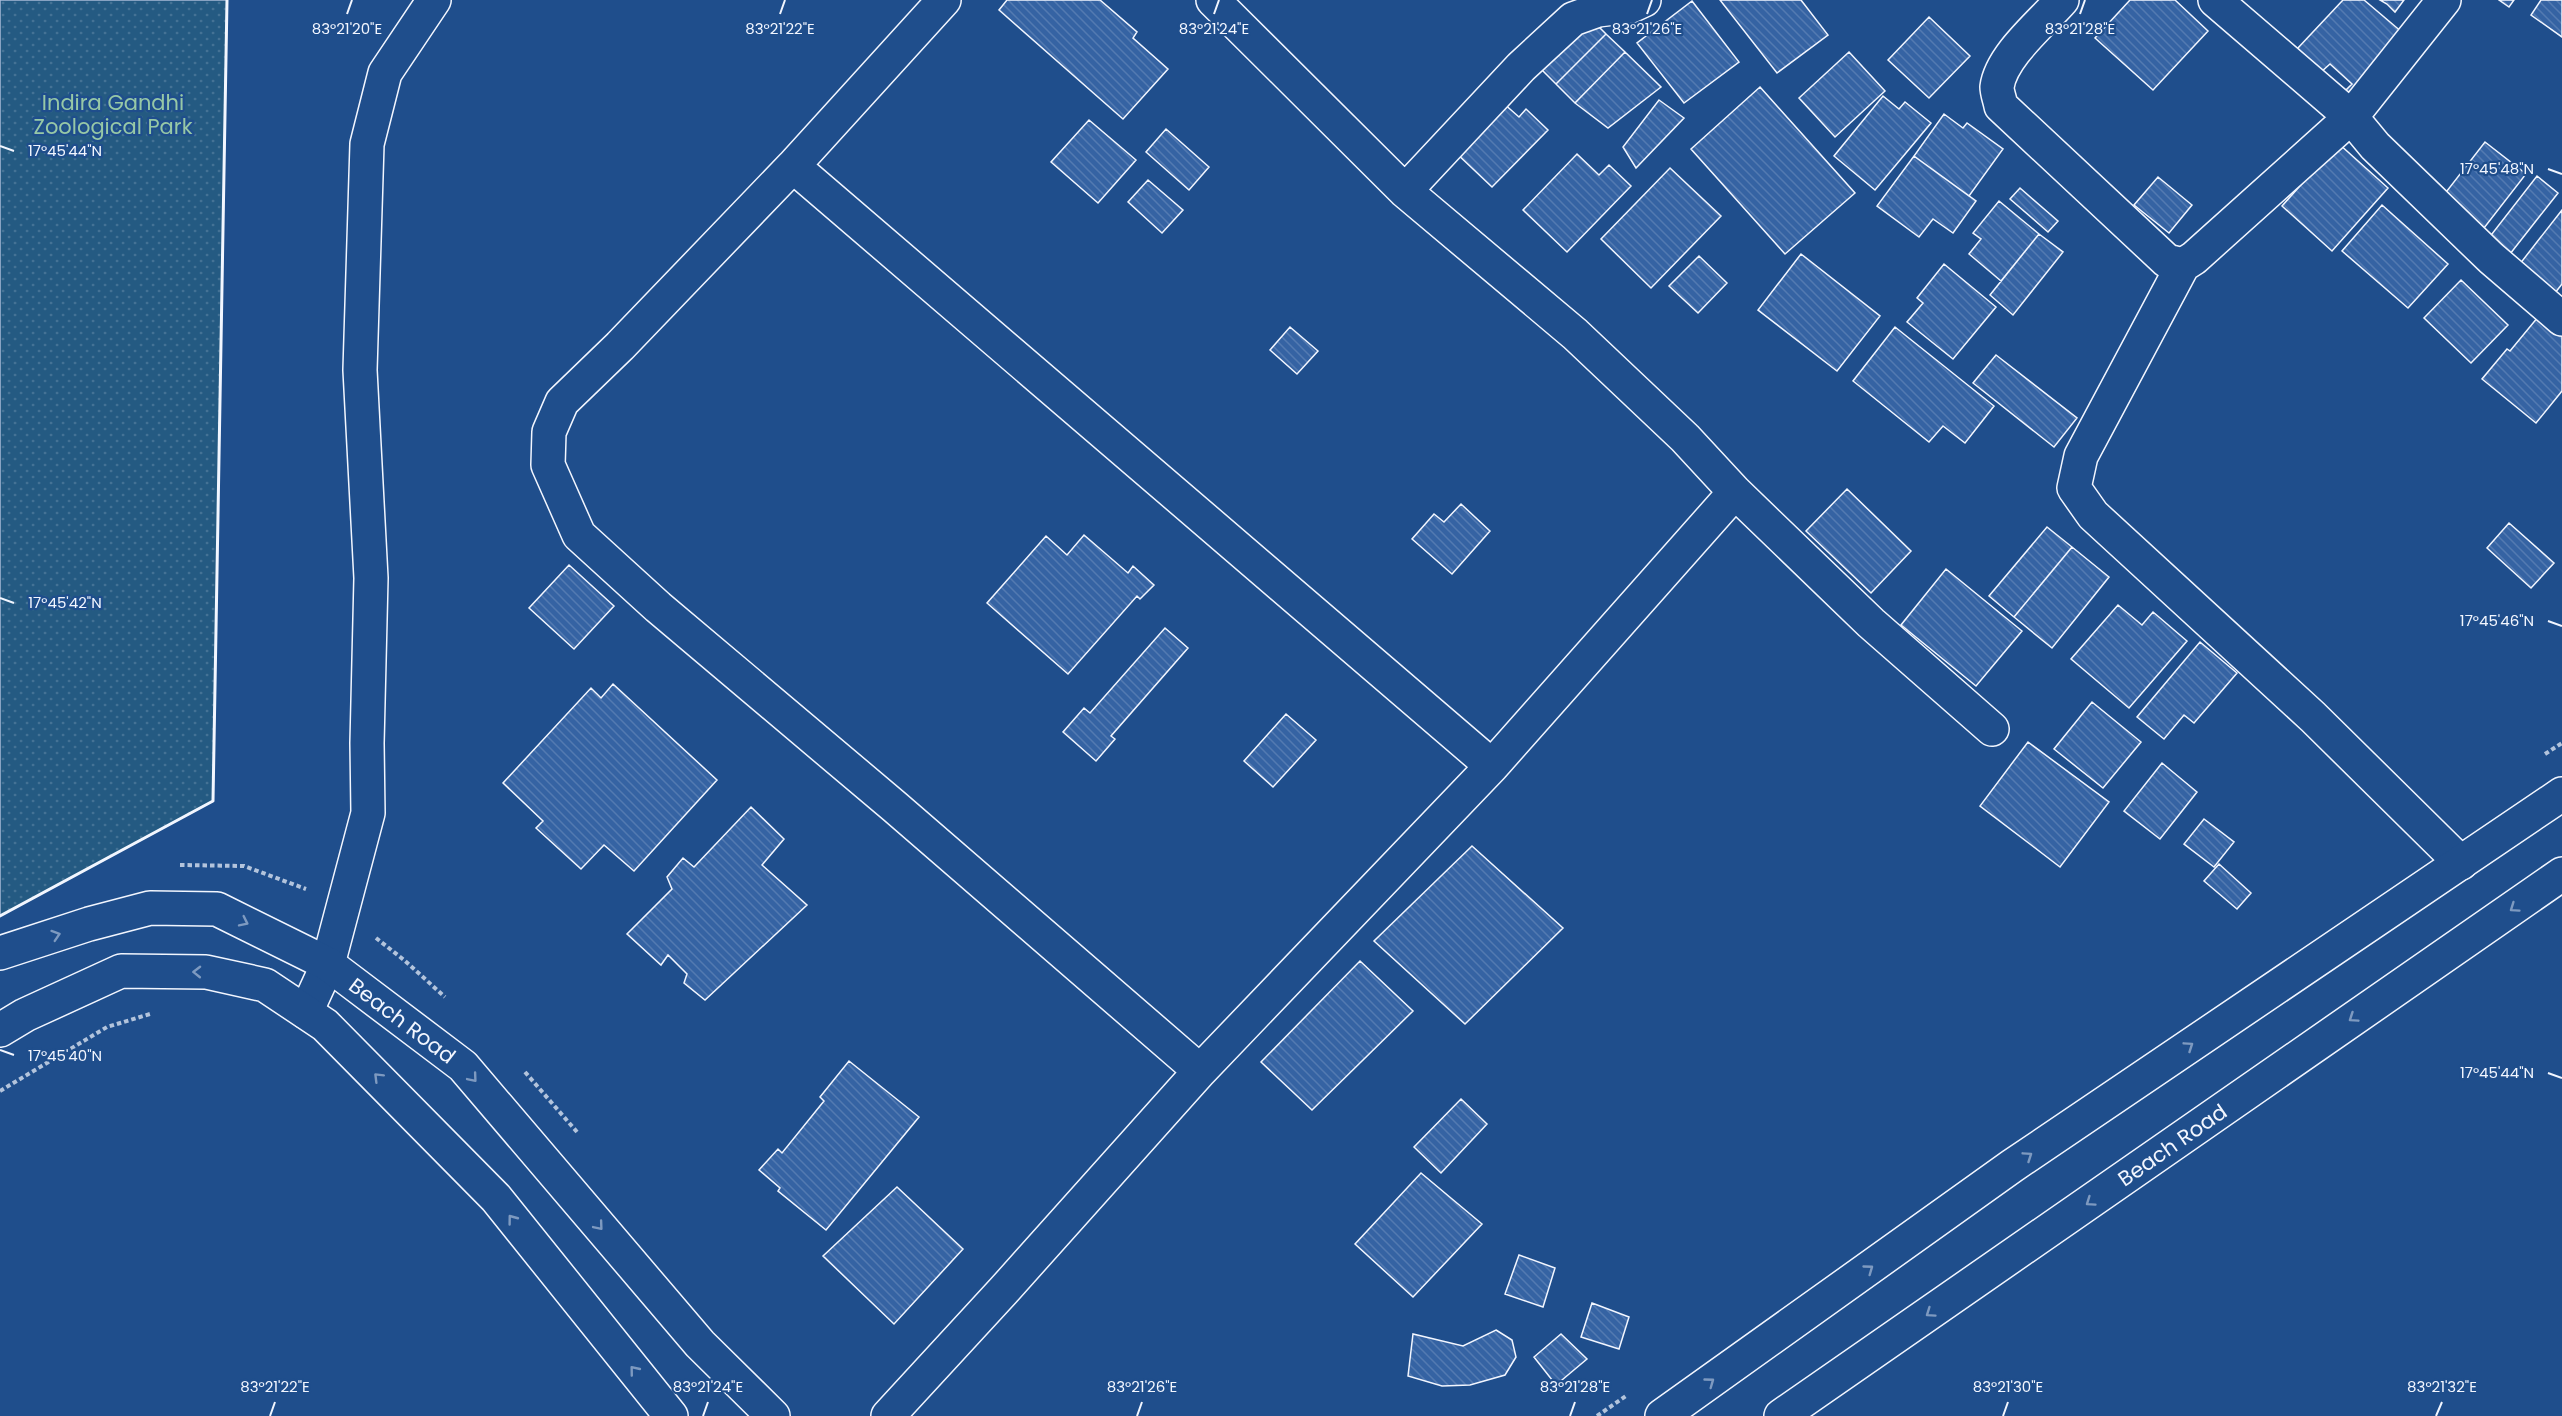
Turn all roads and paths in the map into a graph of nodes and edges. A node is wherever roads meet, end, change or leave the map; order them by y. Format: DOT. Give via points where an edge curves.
graph roads {
  1 [pos="434,0"];
  2 [pos="944,0"];
  3 [pos="1213,0"];
  4 [pos="1644,0"];
  5 [pos="2062,0"];
  6 [pos="2215,0"];
  7 [pos="2444,0"];
  8 [pos="2351,117"];
  9 [pos="793,166"];
  10 [pos="1405,191"];
  11 [pos="2183,265"];
  12 [pos="2562,319"];
  13 [pos="1735,492"];
  14 [pos="1992,729"];
  15 [pos="1492,766"];
  16 [pos="2562,794"];
  17 [pos="2461,863"];
  18 [pos="2562,874"];
  19 [pos="0,953"];
  20 [pos="328,964"];
  21 [pos="306,1012"];
  22 [pos="152,1014"];
  23 [pos="0,1030"];
  24 [pos="1200,1071"];
  25 [pos="0,1091"];
  26 [pos="671,1416"];
  27 [pos="773,1416"];
  28 [pos="888,1416"];
  29 [pos="1662,1416"];
  30 [pos="1781,1416"];
  1 -- 20 [label="street" via="385,73 367,144 360,370 371,578 368,813"];
  2 -- 9 [label="street"];
  3 -- 10 [label="street"];
  4 -- 10 [label="street" via="1631,6 1598,9 1573,19 1521,67"];
  5 -- 11 [label="street" via="2003,69 1997,89 2001,106 2167,261"];
  6 -- 8 [label="street"];
  7 -- 8 [label="street"];
  8 -- 11 [label="street"];
  8 -- 12 [label="street" via="2375,146 2491,258"];
  9 -- 15 [label="street"];
  9 -- 24 [label="street" via="562,402 549,432 548,465 579,535"];
  10 -- 13 [label="street" via="1575,334 1685,438"];
  11 -- 17 [label="street" via="2081,456 2074,488 2093,515 2313,717"];
  13 -- 14 [label="street" via="1871,623"];
  13 -- 15 [label="street"];
  15 -- 24 [label="street"];
  16 -- 17 [label="street"];
  29 -- 17 [label="street, one-way" via="2012,1166"];
  18 -- 30 [label="street, Beach Road, one-way"];
  19 -- 20 [label="street, Beach Road, one-way" via="150,908 217,909"];
  20 -- 21 [label="street"];
  20 -- 27 [label="street, Beach Road, one-way" via="463,1066 700,1344"];
  21 -- 23 [label="street, one-way" via="265,985 206,972 121,971"];
  26 -- 21 [label="street, one-way" via="496,1198 325,1024"];
  22 -- 25 [label="path" via="107,1027"];
  24 -- 28 [label="street"];
}
